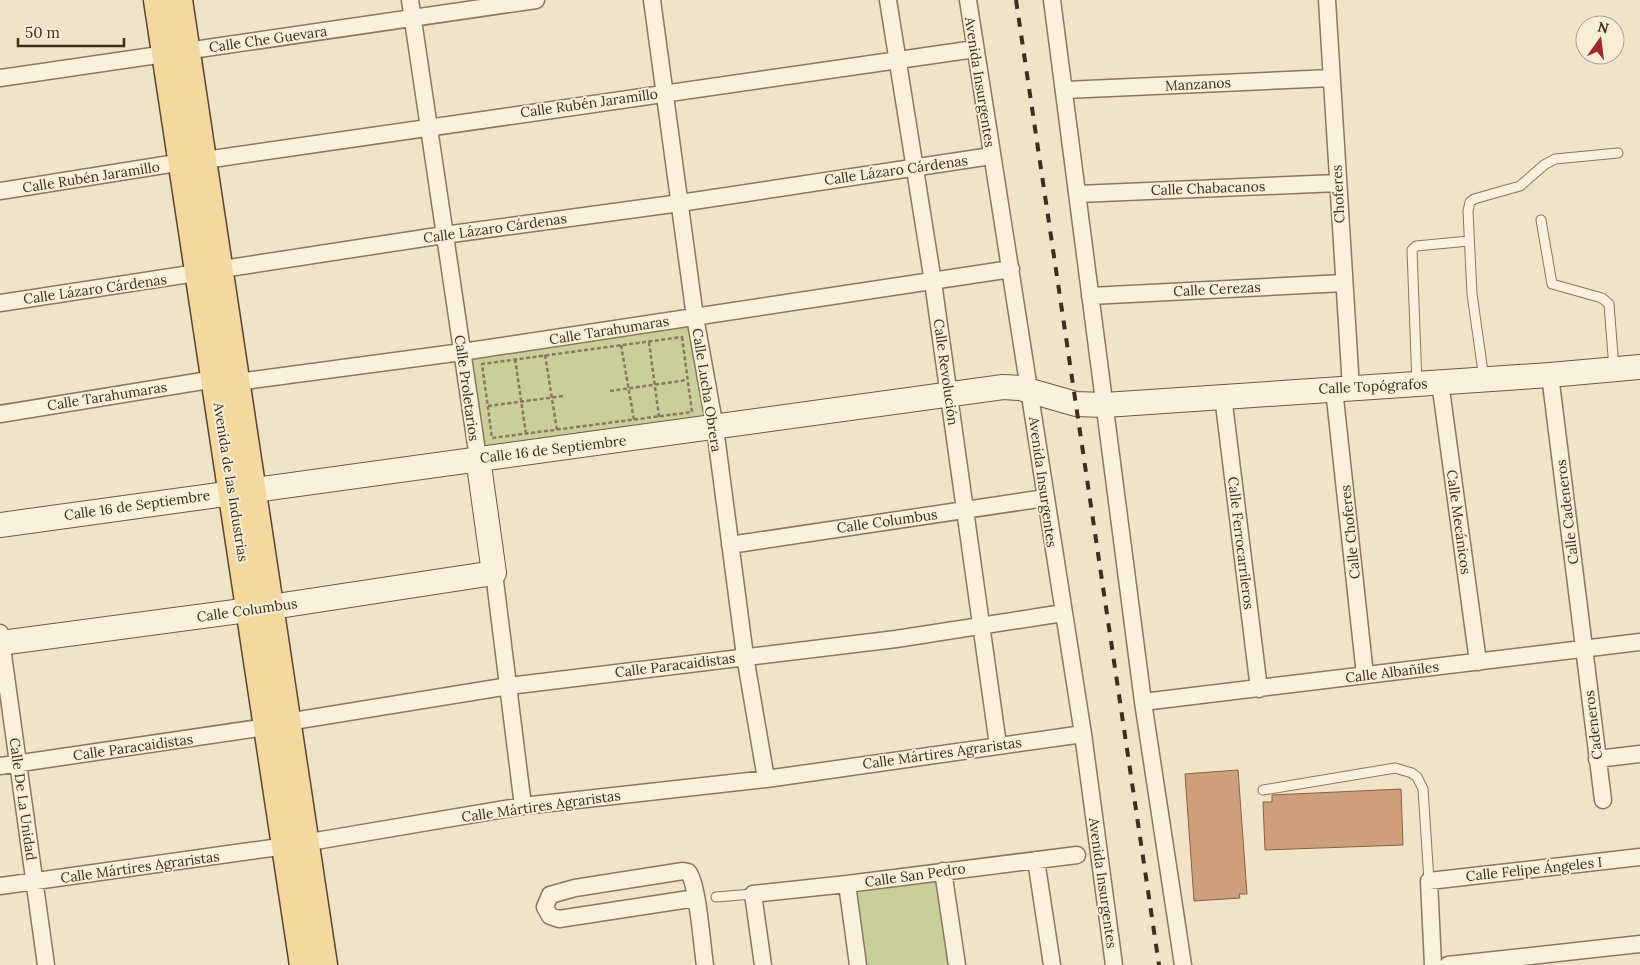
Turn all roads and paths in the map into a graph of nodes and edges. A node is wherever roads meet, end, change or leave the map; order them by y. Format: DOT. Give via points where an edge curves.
graph roads {
  1 [pos="157,0"];
  2 [pos="179,0"];
  3 [pos="410,0"];
  4 [pos="536,0"];
  5 [pos="652,0"];
  6 [pos="888,0"];
  7 [pos="968,0"];
  8 [pos="1052,0"];
  9 [pos="1327,0"];
  10 [pos="414,19"];
  11 [pos="975,48"];
  12 [pos="177,51"];
  13 [pos="897,61"];
  14 [pos="0,78"];
  15 [pos="1331,78"];
  16 [pos="1065,90"];
  17 [pos="665,92"];
  18 [pos="429,127"];
  19 [pos="1618,153"];
  20 [pos="991,156"];
  21 [pos="194,161"];
  22 [pos="914,167"];
  23 [pos="1338,183"];
  24 [pos="0,191"];
  25 [pos="1078,194"];
  26 [pos="680,203"];
  27 [pos="1541,220"];
  28 [pos="444,235"];
  29 [pos="1469,241"];
  30 [pos="1011,269"];
  31 [pos="210,272"];
  32 [pos="933,282"];
  33 [pos="1343,283"];
  34 [pos="1090,296"];
  35 [pos="0,303"];
  36 [pos="695,317"];
  37 [pos="649,342"];
  38 [pos="621,345"];
  39 [pos="462,352"];
  40 [pos="545,355"];
  41 [pos="515,359"];
  42 [pos="1640,367"];
  43 [pos="1614,369"];
  44 [pos="1550,375"];
  45 [pos="1484,379"];
  46 [pos="687,380"];
  47 [pos="226,381"];
  48 [pos="1429,383"];
  49 [pos="655,384"];
  50 [pos="628,388"];
  51 [pos="1343,388"];
  52 [pos="610,391"];
  53 [pos="1030,391"];
  54 [pos="949,394"];
  55 [pos="563,396"];
  56 [pos="1222,396"];
  57 [pos="552,397"];
  58 [pos="521,401"];
  59 [pos="1106,404"];
  60 [pos="488,406"];
  61 [pos="0,414"];
  62 [pos="658,417"];
  63 [pos="634,420"];
  64 [pos="715,428"];
  65 [pos="557,430"];
  66 [pos="526,434"];
  67 [pos="478,458"];
  68 [pos="242,490"];
  69 [pos="1044,498"];
  70 [pos="965,510"];
  71 [pos="0,525"];
  72 [pos="730,545"];
  73 [pos="494,573"];
  74 [pos="260,608"];
  75 [pos="1063,613"];
  76 [pos="981,627"];
  77 [pos="0,639"];
  78 [pos="1640,642"];
  79 [pos="1584,649"];
  80 [pos="745,656"];
  81 [pos="1478,662"];
  82 [pos="1365,675"];
  83 [pos="508,686"];
  84 [pos="1259,689"];
  85 [pos="1143,702"];
  86 [pos="277,725"];
  87 [pos="1083,734"];
  88 [pos="998,746"];
  89 [pos="1640,754"];
  90 [pos="1597,759"];
  91 [pos="18,763"];
  92 [pos="0,766"];
  93 [pos="766,779"];
  94 [pos="1263,790"];
  95 [pos="1604,800"];
  96 [pos="523,806"];
  97 [pos="296,844"];
  98 [pos="1077,855"];
  99 [pos="1640,857"];
  100 [pos="1036,860"];
  101 [pos="943,871"];
  102 [pos="1429,881"];
  103 [pos="36,882"];
  104 [pos="847,884"];
  105 [pos="0,886"];
  106 [pos="752,894"];
  107 [pos="716,896"];
  108 [pos="696,898"];
  109 [pos="1640,944"];
  110 [pos="304,964"];
  111 [pos="46,965"];
  112 [pos="704,965"];
  113 [pos="763,965"];
  114 [pos="858,965"];
  115 [pos="956,965"];
  116 [pos="1052,965"];
  117 [pos="1114,965"];
  118 [pos="1183,965"];
  119 [pos="1433,965"];
  120 [pos="1448,965"];
  1 -- 12 [label="main road, Avenida de las Industrias"];
  2 -- 12 [label="main road, Avenida de las Industrias"];
  3 -- 10 [label="street, Calle Proletarios"];
  4 -- 10 [label="street, Calle Che Guevara"];
  5 -- 17 [label="street, Calle Lucha Obrera"];
  6 -- 13 [label="street, Calle Revolución"];
  7 -- 11 [label="street, Avenida Insurgentes"];
  8 -- 16 [label="street"];
  9 -- 15 [label="street, Choferes"];
  10 -- 12 [label="street, Calle Che Guevara"];
  10 -- 18 [label="street, Calle Proletarios"];
  11 -- 13 [label="street, Calle Rubén Jaramillo"];
  11 -- 20 [label="street, Avenida Insurgentes"];
  12 -- 14 [label="street, Calle Che Guevara"];
  12 -- 21 [label="main road, Avenida de las Industrias"];
  13 -- 17 [label="street, Calle Rubén Jaramillo"];
  13 -- 22 [label="street, Calle Revolución"];
  15 -- 16 [label="street, Manzanos"];
  15 -- 23 [label="street, Choferes"];
  16 -- 25 [label="street"];
  17 -- 18 [label="street, Calle Rubén Jaramillo"];
  17 -- 26 [label="street, Calle Lucha Obrera"];
  18 -- 21 [label="street, Calle Rubén Jaramillo"];
  18 -- 28 [label="street, Calle Proletarios"];
  19 -- 29 [label="lane" via="1556,159 1520,186 1474,199 1468,211"];
  20 -- 22 [label="street, Calle Lázaro Cárdenas"];
  20 -- 30 [label="street, Avenida Insurgentes"];
  21 -- 24 [label="street, Calle Rubén Jaramillo"];
  21 -- 31 [label="main road, Avenida de las Industrias"];
  22 -- 26 [label="street, Calle Lázaro Cárdenas"];
  22 -- 32 [label="street, Calle Revolución"];
  23 -- 25 [label="street, Calle Chabacanos"];
  23 -- 33 [label="street, Choferes"];
  25 -- 34 [label="street"];
  26 -- 28 [label="street, Calle Lázaro Cárdenas"];
  26 -- 36 [label="street, Calle Lucha Obrera"];
  27 -- 43 [label="lane" via="1552,284 1602,298 1609,304"];
  28 -- 31 [label="street, Calle Lázaro Cárdenas"];
  28 -- 39 [label="street, Calle Proletarios"];
  29 -- 45 [label="lane"];
  29 -- 48 [label="lane" via="1416,246 1412,250"];
  30 -- 32 [label="street, Calle Tarahumaras"];
  30 -- 53 [label="street, Avenida Insurgentes"];
  31 -- 35 [label="street, Calle Lázaro Cárdenas"];
  31 -- 47 [label="main road, Avenida de las Industrias"];
  32 -- 36 [label="street, Calle Tarahumaras"];
  32 -- 54 [label="street, Calle Revolución"];
  33 -- 34 [label="street, Calle Cerezas"];
  33 -- 51 [label="street, Choferes"];
  34 -- 59 [label="street"];
  36 -- 39 [label="street, Calle Tarahumaras"];
  36 -- 64 [label="street, Calle Lucha Obrera"];
  37 -- 38 [label="path"];
  37 -- 46 [label="path" via="682,337"];
  37 -- 49 [label="path"];
  38 -- 40 [label="path"];
  38 -- 50 [label="path"];
  39 -- 47 [label="street, Calle Tarahumaras"];
  39 -- 67 [label="street, Calle Proletarios"];
  40 -- 41 [label="path"];
  40 -- 57 [label="path"];
  41 -- 58 [label="path"];
  41 -- 60 [label="path" via="482,364"];
  42 -- 43 [label="street, Calle Topógrafos"];
  43 -- 44 [label="street, Calle Topógrafos"];
  44 -- 45 [label="street, Calle Topógrafos"];
  44 -- 79 [label="street, Calle Cadeneros"];
  45 -- 48 [label="street, Calle Topógrafos"];
  46 -- 49 [label="path"];
  46 -- 62 [label="path" via="692,412"];
  47 -- 61 [label="street, Calle Tarahumaras"];
  47 -- 68 [label="main road, Avenida de las Industrias"];
  48 -- 51 [label="street, Calle Topógrafos"];
  48 -- 81 [label="street, Calle Mecánicos"];
  49 -- 50 [label="path"];
  49 -- 62 [label="path"];
  50 -- 52 [label="path"];
  50 -- 63 [label="path"];
  51 -- 56 [label="street, Calle Topógrafos"];
  51 -- 82 [label="street, Calle Choferes"];
  53 -- 54 [label="street, Calle 16 de Septiembre" via="1003,387"];
  53 -- 59 [label="street, Calle 16 de Septiembre" via="1076,404"];
  53 -- 69 [label="street, Avenida Insurgentes"];
  54 -- 64 [label="street, Calle 16 de Septiembre"];
  54 -- 70 [label="street, Calle Revolución"];
  55 -- 57 [label="path"];
  56 -- 59 [label="street, Calle Topógrafos"];
  56 -- 84 [label="street, Calle Ferrocarrileros"];
  57 -- 58 [label="path"];
  57 -- 65 [label="path"];
  58 -- 60 [label="path"];
  58 -- 66 [label="path"];
  59 -- 85 [label="street"];
  60 -- 66 [label="path" via="492,438"];
  62 -- 63 [label="path"];
  63 -- 65 [label="path"];
  64 -- 67 [label="street, Calle 16 de Septiembre"];
  64 -- 72 [label="street, Calle Lucha Obrera"];
  65 -- 66 [label="path"];
  67 -- 68 [label="street, Calle 16 de Septiembre"];
  67 -- 73 [label="street, Calle Proletarios"];
  68 -- 71 [label="street, Calle 16 de Septiembre"];
  68 -- 74 [label="main road, Avenida de las Industrias"];
  69 -- 70 [label="street, Calle Columbus"];
  69 -- 75 [label="street, Avenida Insurgentes"];
  70 -- 72 [label="street, Calle Columbus"];
  70 -- 76 [label="street, Calle Revolución"];
  72 -- 80 [label="street, Calle Lucha Obrera"];
  73 -- 74 [label="street, Calle Columbus"];
  73 -- 83 [label="street, Calle Proletarios"];
  74 -- 77 [label="street, Calle Columbus"];
  74 -- 86 [label="main road, Avenida de las Industrias"];
  75 -- 76 [label="street, Calle Paracaidistas"];
  75 -- 87 [label="street, Avenida Insurgentes"];
  76 -- 80 [label="street, Calle Paracaidistas" via="896,640"];
  76 -- 88 [label="street, Calle Revolución"];
  77 -- 91 [label="street, Calle De La Unidad"];
  78 -- 79 [label="street, Calle Albañiles"];
  79 -- 81 [label="street, Calle Albañiles"];
  79 -- 90 [label="street, Cadeneros"];
  80 -- 83 [label="street, Calle Paracaidistas"];
  80 -- 93 [label="street, Calle Lucha Obrera"];
  81 -- 82 [label="street, Calle Albañiles"];
  82 -- 84 [label="street, Calle Albañiles"];
  83 -- 86 [label="street, Calle Paracaidistas"];
  83 -- 96 [label="street, Calle Proletarios"];
  84 -- 85 [label="street, Calle Albañiles"];
  85 -- 118 [label="street"];
  86 -- 91 [label="street, Calle Paracaidistas"];
  86 -- 97 [label="main road, Avenida de las Industrias"];
  87 -- 88 [label="street, Calle Mártires Agraristas"];
  87 -- 117 [label="street, Avenida Insurgentes"];
  88 -- 93 [label="street, Calle Mártires Agraristas"];
  89 -- 90 [label="street"];
  90 -- 95 [label="street, Cadeneros"];
  91 -- 92 [label="street, Calle Paracaidistas"];
  91 -- 103 [label="street, Calle De La Unidad"];
  93 -- 96 [label="street, Calle Mártires Agraristas"];
  94 -- 102 [label="lane" via="1382,769 1395,768 1412,773 1424,789"];
  96 -- 97 [label="street, Calle Mártires Agraristas"];
  97 -- 103 [label="street, Calle Mártires Agraristas"];
  97 -- 110 [label="main road, Avenida de las Industrias"];
  98 -- 100 [label="street, Calle San Pedro"];
  99 -- 102 [label="street, Calle Felipe Ángeles I"];
  100 -- 101 [label="street, Calle San Pedro"];
  100 -- 116 [label="street"];
  101 -- 104 [label="street, Calle San Pedro"];
  101 -- 115 [label="street"];
  102 -- 119 [label="street"];
  103 -- 105 [label="street, Calle Mártires Agraristas"];
  103 -- 111 [label="street, Calle De La Unidad"];
  104 -- 106 [label="street, Calle San Pedro"];
  104 -- 114 [label="street"];
  106 -- 107 [label="lane"];
  106 -- 113 [label="street"];
  108 -- 108 [label="street" via="692,879 688,872 683,871 550,894 545,907 550,916 559,919"];
  108 -- 112 [label="street"];
  109 -- 120 [label="street"];
}
